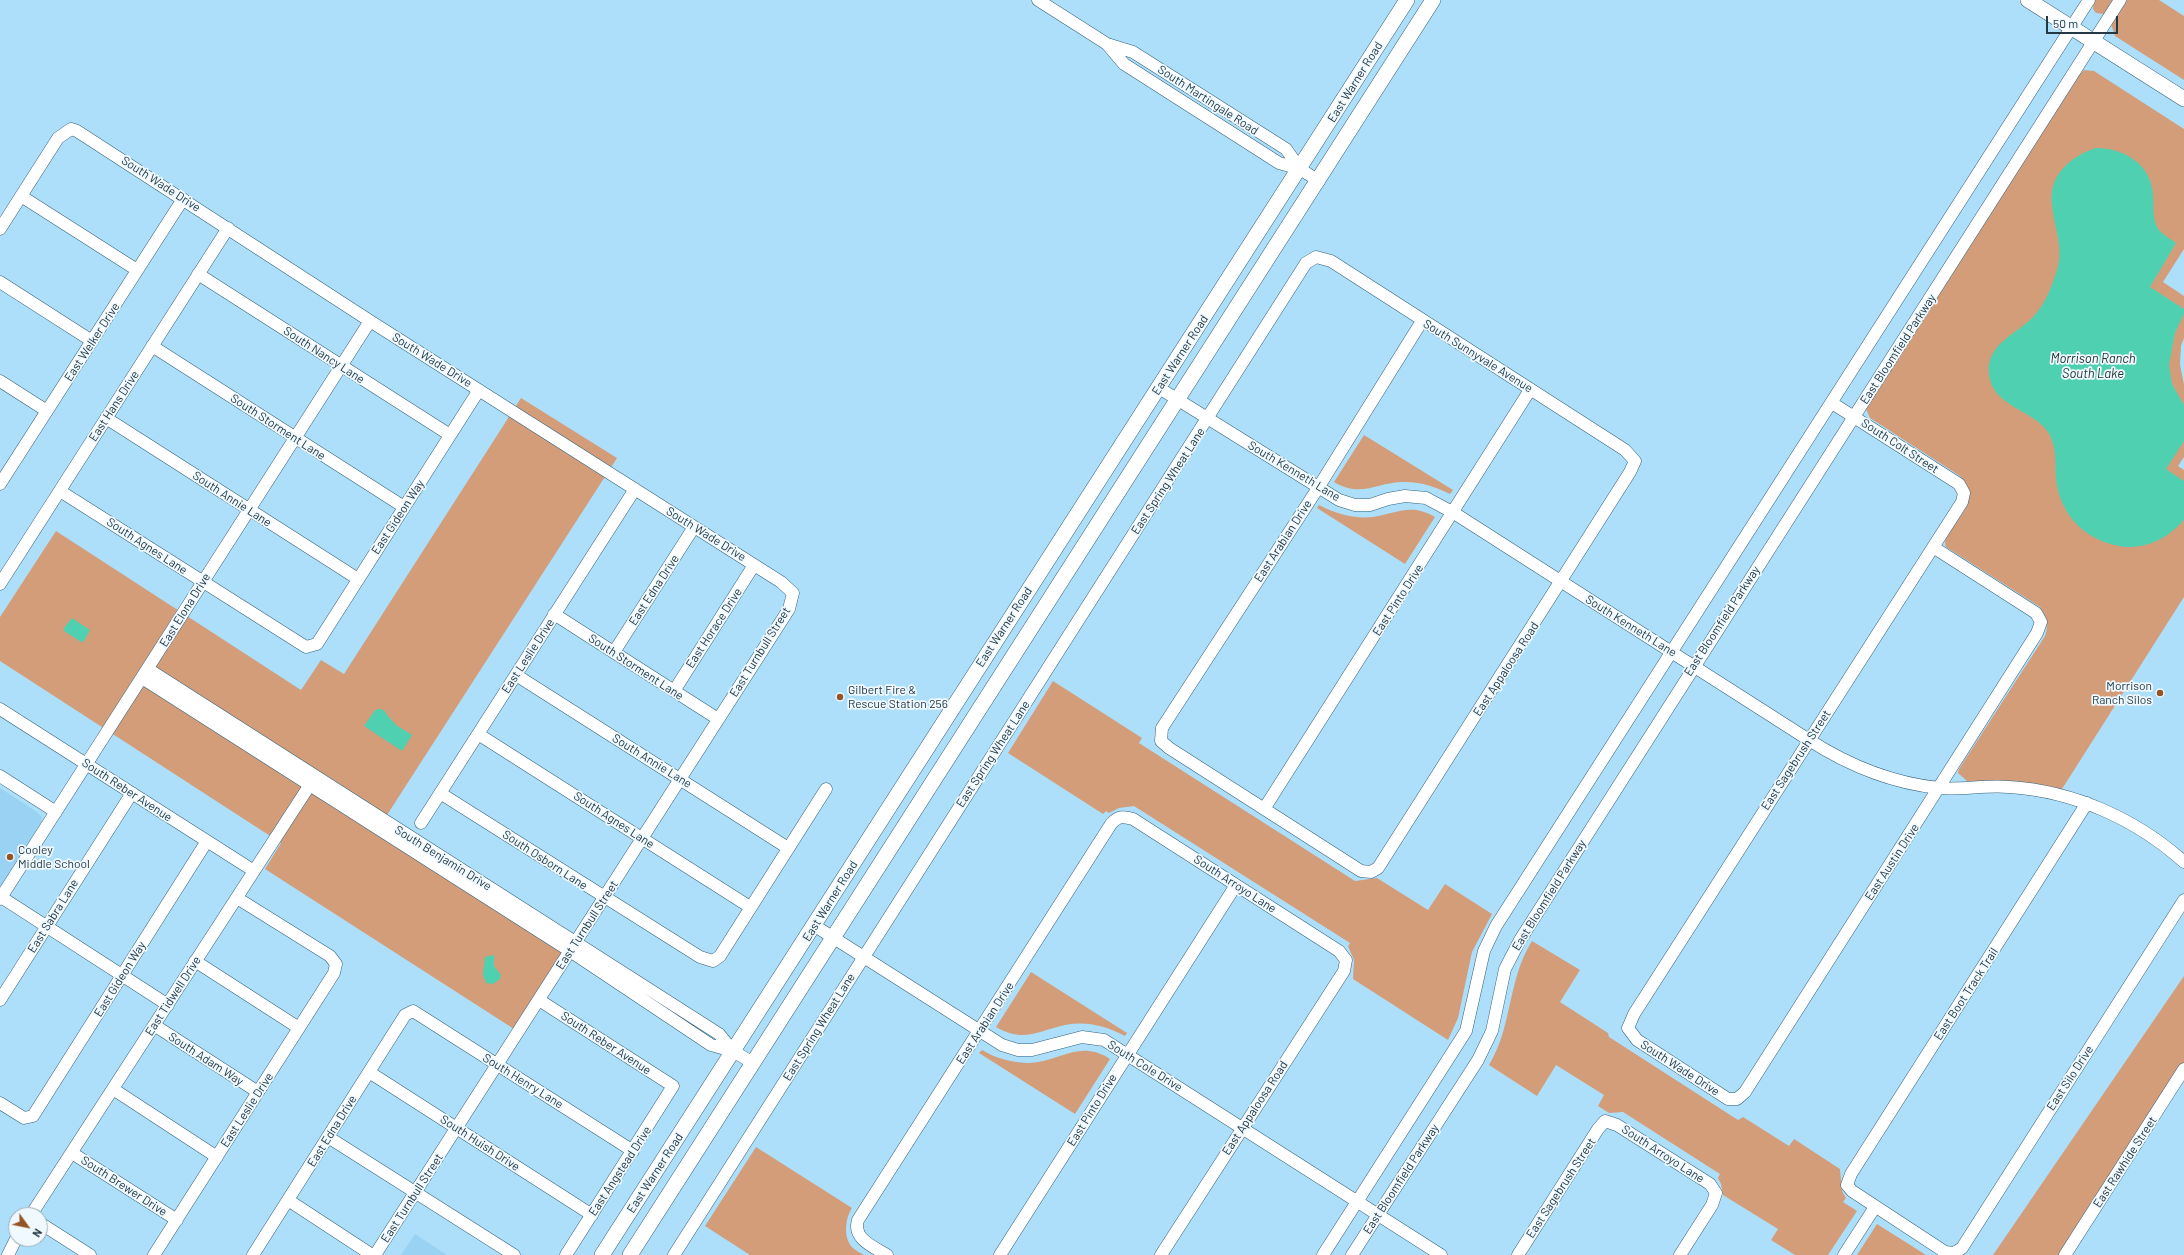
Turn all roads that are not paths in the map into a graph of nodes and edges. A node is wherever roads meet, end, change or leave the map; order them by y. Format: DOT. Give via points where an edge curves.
graph roads {
  1 [pos="1038,0"];
  2 [pos="1407,0"];
  3 [pos="1433,0"];
  4 [pos="2028,0"];
  5 [pos="2089,0"];
  6 [pos="2120,0"];
  7 [pos="2072,28"];
  8 [pos="2094,41"];
  9 [pos="2184,99"];
  10 [pos="1300,169"];
  11 [pos="1319,181"];
  12 [pos="21,196"];
  13 [pos="183,199"];
  14 [pos="228,228"];
  15 [pos="0,229"];
  16 [pos="1316,257"];
  17 [pos="138,270"];
  18 [pos="198,274"];
  19 [pos="0,282"];
  20 [pos="370,321"];
  21 [pos="1422,321"];
  22 [pos="92,341"];
  23 [pos="152,346"];
  24 [pos="342,366"];
  25 [pos="0,381"];
  26 [pos="1159,388"];
  27 [pos="479,390"];
  28 [pos="1530,390"];
  29 [pos="1178,399"];
  30 [pos="1832,403"];
  31 [pos="47,411"];
  32 [pos="1855,417"];
  33 [pos="106,418"];
  34 [pos="1208,418"];
  35 [pos="450,435"];
  36 [pos="295,438"];
  37 [pos="1635,461"];
  38 [pos="1,482"];
  39 [pos="1318,488"];
  40 [pos="635,489"];
  41 [pos="60,491"];
  42 [pos="1964,493"];
  43 [pos="404,507"];
  44 [pos="249,510"];
  45 [pos="1454,513"];
  46 [pos="694,527"];
  47 [pos="1933,547"];
  48 [pos="754,565"];
  49 [pos="358,580"];
  50 [pos="203,582"];
  51 [pos="1562,582"];
  52 [pos="0,584"];
  53 [pos="793,593"];
  54 [pos="554,614"];
  55 [pos="317,644"];
  56 [pos="614,652"];
  57 [pos="1673,652"];
  58 [pos="1694,666"];
  59 [pos="145,674"];
  60 [pos="516,675"];
  61 [pos="964,689"];
  62 [pos="674,691"];
  63 [pos="985,702"];
  64 [pos="0,709"];
  65 [pos="718,719"];
  66 [pos="478,734"];
  67 [pos="1808,740"];
  68 [pos="88,764"];
  69 [pos="0,776"];
  70 [pos="680,779"];
  71 [pos="312,781"];
  72 [pos="1940,788"];
  73 [pos="826,789"];
  74 [pos="132,793"];
  75 [pos="440,793"];
  76 [pos="2087,803"];
  77 [pos="1264,809"];
  78 [pos="56,812"];
  79 [pos="1119,817"];
  80 [pos="421,823"];
  81 [pos="642,838"];
  82 [pos="207,841"];
  83 [pos="788,848"];
  84 [pos="2184,862"];
  85 [pos="254,871"];
  86 [pos="1236,884"];
  87 [pos="1,898"];
  88 [pos="237,898"];
  89 [pos="604,898"];
  90 [pos="2184,900"];
  91 [pos="750,907"];
  92 [pos="46,926"];
  93 [pos="815,926"];
  94 [pos="834,938"];
  95 [pos="573,946"];
  96 [pos="863,958"];
  97 [pos="1346,960"];
  98 [pos="195,961"];
  99 [pos="122,975"];
  100 [pos="0,1000"];
  101 [pos="539,1000"];
  102 [pos="168,1005"];
  103 [pos="413,1011"];
  104 [pos="154,1025"];
  105 [pos="299,1028"];
  106 [pos="1628,1028"];
  107 [pos="980,1032"];
  108 [pos="733,1051"];
  109 [pos="1128,1054"];
  110 [pos="753,1063"];
  111 [pos="497,1065"];
  112 [pos="2184,1069"];
  113 [pos="369,1072"];
  114 [pos="673,1086"];
  115 [pos="113,1089"];
  116 [pos="258,1092"];
  117 [pos="1737,1099"];
  118 [pos="0,1103"];
  119 [pos="1605,1122"];
  120 [pos="1242,1127"];
  121 [pos="456,1128"];
  122 [pos="328,1137"];
  123 [pos="632,1151"];
  124 [pos="72,1153"];
  125 [pos="217,1157"];
  126 [pos="415,1192"];
  127 [pos="288,1200"];
  128 [pos="1358,1201"];
  129 [pos="36,1207"];
  130 [pos="1875,1207"];
  131 [pos="592,1214"];
  132 [pos="1378,1215"];
  133 [pos="177,1220"];
  134 [pos="48,1228"];
  135 [pos="90,1255"];
  136 [pos="154,1255"];
  137 [pos="253,1255"];
  138 [pos="372,1255"];
  139 [pos="375,1255"];
  140 [pos="514,1255"];
  141 [pos="566,1255"];
  142 [pos="602,1255"];
  143 [pos="630,1255"];
  144 [pos="674,1255"];
  145 [pos="887,1255"];
  146 [pos="1000,1255"];
  147 [pos="1162,1255"];
  148 [pos="1323,1255"];
  149 [pos="1352,1255"];
  150 [pos="1441,1255"];
  151 [pos="1518,1255"];
  152 [pos="1680,1255"];
  153 [pos="1844,1255"];
  154 [pos="2065,1255"];
  1 -- 10 [label="street, South Martingale Road" via="1107,44 1133,52 1279,145"];
  2 -- 10 [label="main road, East Warner Road"];
  3 -- 11 [label="main road, East Warner Road"];
  4 -- 7 [label="main road"];
  5 -- 7 [label="street, East Bloomfield Parkway"];
  6 -- 8 [label="street, East Bloomfield Parkway"];
  7 -- 8 [label="main road"];
  7 -- 30 [label="street, East Bloomfield Parkway"];
  8 -- 9 [label="main road"];
  8 -- 32 [label="street, East Bloomfield Parkway"];
  10 -- 11 [label="street, South Martingale Road"];
  10 -- 26 [label="main road, East Warner Road"];
  11 -- 29 [label="main road, East Warner Road"];
  12 -- 13 [label="street, South Wade Drive" via="58,138 71,129"];
  12 -- 15 [label="street"];
  12 -- 17 [label="street"];
  13 -- 14 [label="street, South Wade Drive"];
  13 -- 17 [label="street, East Welker Drive"];
  14 -- 18 [label="street, East Hans Drive"];
  14 -- 20 [label="street, South Wade Drive"];
  16 -- 21 [label="street, South Sunnyvale Avenue" via="1331,261"];
  16 -- 34 [label="street, East Spring Wheat Lane" via="1306,263"];
  17 -- 22 [label="street, East Welker Drive"];
  18 -- 23 [label="street, East Hans Drive"];
  18 -- 24 [label="street, South Nancy Lane"];
  19 -- 22 [label="street"];
  20 -- 24 [label="street, East Elona Drive"];
  20 -- 27 [label="street, South Wade Drive"];
  21 -- 28 [label="street, South Sunnyvale Avenue"];
  21 -- 39 [label="street, East Arabian Drive"];
  22 -- 31 [label="street, East Welker Drive"];
  23 -- 33 [label="street, East Hans Drive"];
  23 -- 36 [label="street, South Storment Lane"];
  24 -- 35 [label="street, South Nancy Lane"];
  24 -- 36 [label="street, East Elona Drive"];
  25 -- 31 [label="street"];
  26 -- 29 [label="street, South Kenneth Lane"];
  26 -- 61 [label="main road, East Warner Road"];
  27 -- 35 [label="street, East Gideon Way"];
  27 -- 40 [label="street, South Wade Drive"];
  28 -- 37 [label="street, South Sunnyvale Avenue" via="1626,450"];
  28 -- 45 [label="street, East Pinto Drive"];
  29 -- 34 [label="street, South Kenneth Lane"];
  29 -- 63 [label="main road, East Warner Road"];
  30 -- 32 [label="street, South Colt Street"];
  30 -- 57 [label="street, East Bloomfield Parkway"];
  31 -- 38 [label="street, East Welker Drive"];
  32 -- 42 [label="street, South Colt Street" via="1959,484"];
  32 -- 58 [label="street, East Bloomfield Parkway"];
  33 -- 41 [label="street, East Hans Drive"];
  33 -- 44 [label="street, South Annie Lane"];
  34 -- 39 [label="street, South Kenneth Lane"];
  34 -- 96 [label="street, East Spring Wheat Lane"];
  35 -- 43 [label="street, East Gideon Way"];
  36 -- 43 [label="street, South Storment Lane"];
  36 -- 44 [label="street, East Elona Drive"];
  37 -- 51 [label="street, East Appaloosa Road"];
  39 -- 45 [label="street, South Kenneth Lane" via="1339,500 1355,505 1370,505 1405,496 1426,498"];
  39 -- 77 [label="street, East Arabian Drive" via="1162,728 1161,741 1169,748"];
  40 -- 46 [label="street, South Wade Drive"];
  40 -- 54 [label="street, East Leslie Drive"];
  41 -- 50 [label="street, South Agnes Lane"];
  41 -- 52 [label="street, East Hans Drive"];
  42 -- 47 [label="street, East Sagebrush Street" via="1962,502"];
  43 -- 49 [label="street, East Gideon Way"];
  44 -- 49 [label="street, South Annie Lane"];
  44 -- 50 [label="street, East Elona Drive"];
  45 -- 51 [label="street, South Kenneth Lane"];
  45 -- 77 [label="street, East Pinto Drive"];
  46 -- 48 [label="street, South Wade Drive"];
  46 -- 56 [label="street, East Edna Drive"];
  47 -- 67 [label="street, East Sagebrush Street"];
  47 -- 72 [label="street, East Austin Drive" via="2036,614 2041,622 2037,634"];
  48 -- 53 [label="street, South Wade Drive"];
  48 -- 62 [label="street, East Horace Drive"];
  49 -- 55 [label="street, East Gideon Way"];
  50 -- 55 [label="street, South Agnes Lane" via="306,647"];
  50 -- 59 [label="street, East Elona Drive"];
  51 -- 57 [label="street, South Kenneth Lane"];
  51 -- 77 [label="street, East Appaloosa Road" via="1378,868 1371,872 1362,871"];
  53 -- 65 [label="street, East Turnbull Street" via="789,609"];
  54 -- 56 [label="street, South Storment Lane"];
  54 -- 60 [label="street, East Leslie Drive"];
  56 -- 62 [label="street, South Storment Lane"];
  57 -- 58 [label="street, South Kenneth Lane"];
  57 -- 128 [label="street, East Bloomfield Parkway" via="1496,926 1484,951 1466,1030"];
  58 -- 67 [label="street, South Kenneth Lane"];
  58 -- 132 [label="street, East Bloomfield Parkway" via="1520,940 1505,968 1492,1031 1486,1045"];
  59 -- 68 [label="street, East Elona Drive"];
  59 -- 71 [label="street, South Benjamin Drive"];
  60 -- 66 [label="street, East Leslie Drive"];
  60 -- 70 [label="street, South Annie Lane"];
  61 -- 63 [label="main road"];
  61 -- 93 [label="main road, East Warner Road"];
  62 -- 65 [label="street, South Storment Lane"];
  63 -- 94 [label="main road, East Warner Road"];
  64 -- 68 [label="street, South Reber Avenue"];
  65 -- 70 [label="street, East Turnbull Street"];
  66 -- 75 [label="street, East Leslie Drive"];
  66 -- 81 [label="street, South Agnes Lane"];
  67 -- 72 [label="street, South Kenneth Lane" via="1855,766"];
  67 -- 106 [label="street, East Sagebrush Street" via="1634,1014"];
  68 -- 74 [label="street, South Reber Avenue"];
  68 -- 78 [label="street, East Elona Drive"];
  69 -- 78 [label="street"];
  70 -- 81 [label="street, East Turnbull Street"];
  70 -- 83 [label="street, South Annie Lane"];
  71 -- 85 [label="street, East Tidwell Drive"];
  71 -- 95 [label="street, South Benjamin Drive"];
  72 -- 76 [label="street, South Kenneth Lane" via="2008,787 2041,791"];
  72 -- 117 [label="street, East Austin Drive" via="1745,1092"];
  73 -- 83 [label="street"];
  74 -- 82 [label="street, South Reber Avenue"];
  74 -- 92 [label="street, East Sabra Lane"];
  75 -- 80 [label="street, East Leslie Drive"];
  75 -- 89 [label="street, South Osborn Lane"];
  76 -- 84 [label="street, South Kenneth Lane" via="2126,820"];
  76 -- 130 [label="street, East Boot Track Trail" via="1851,1174 1847,1185"];
  78 -- 87 [label="street, East Elona Drive"];
  79 -- 86 [label="street, South Arroyo Lane" via="1133,819"];
  79 -- 107 [label="street, East Arabian Drive" via="1111,824"];
  81 -- 89 [label="street, East Turnbull Street"];
  81 -- 91 [label="street, South Agnes Lane"];
  82 -- 85 [label="street, South Reber Avenue"];
  82 -- 99 [label="street, East Gideon Way"];
  83 -- 91 [label="street"];
  85 -- 88 [label="street, East Tidwell Drive"];
  86 -- 97 [label="street, South Arroyo Lane" via="1339,951"];
  86 -- 109 [label="street, East Pinto Drive"];
  87 -- 92 [label="street"];
  88 -- 98 [label="street, East Tidwell Drive"];
  88 -- 105 [label="street, East Leslie Drive" via="330,956 336,964 334,974"];
  89 -- 91 [label="street, South Osborn Lane" via="700,958 713,961 720,956"];
  89 -- 95 [label="street, East Turnbull Street"];
  90 -- 130 [label="street, East Silo Drive" via="1962,1248 1954,1253 1945,1252"];
  92 -- 99 [label="street"];
  92 -- 100 [label="street, East Sabra Lane"];
  93 -- 94 [label="street, South Cole Drive"];
  93 -- 108 [label="main road, East Warner Road"];
  94 -- 96 [label="street, South Cole Drive"];
  94 -- 110 [label="main road, East Warner Road"];
  95 -- 101 [label="street, East Turnbull Street"];
  95 -- 108 [label="street, South Benjamin Drive" via="719,1034"];
  96 -- 107 [label="street, South Cole Drive"];
  96 -- 144 [label="street, East Spring Wheat Lane"];
  97 -- 120 [label="street, East Appaloosa Road" via="1344,971"];
  98 -- 102 [label="street, East Tidwell Drive"];
  98 -- 105 [label="street"];
  99 -- 102 [label="street"];
  99 -- 118 [label="street, East Gideon Way" via="33,1116 24,1118"];
  101 -- 111 [label="street, East Turnbull Street"];
  101 -- 114 [label="street, South Reber Avenue"];
  102 -- 104 [label="street, East Tidwell Drive"];
  103 -- 111 [label="street, South Henry Lane"];
  103 -- 113 [label="street, East Edna Drive" via="404,1015"];
  104 -- 115 [label="street, East Tidwell Drive"];
  104 -- 116 [label="street, South Adam Way"];
  105 -- 116 [label="street, East Leslie Drive"];
  106 -- 117 [label="street, South Wade Drive" via="1637,1040 1728,1099"];
  107 -- 109 [label="street, South Cole Drive" via="1002,1046 1018,1050 1032,1050 1082,1037 1104,1040"];
  107 -- 145 [label="street, East Arabian Drive" via="858,1220 857,1232 864,1240"];
  108 -- 110 [label="street, South Benjamin Drive"];
  108 -- 142 [label="main road, East Warner Road"];
  109 -- 120 [label="street, South Cole Drive"];
  109 -- 146 [label="street, East Pinto Drive"];
  110 -- 143 [label="main road, East Warner Road"];
  111 -- 121 [label="street, East Turnbull Street"];
  111 -- 123 [label="street, South Henry Lane"];
  112 -- 154 [label="street, East Rawhide Street"];
  113 -- 121 [label="street, South Huish Drive"];
  113 -- 122 [label="street, East Edna Drive"];
  114 -- 123 [label="street, East Angstead Drive"];
  115 -- 124 [label="street, East Tidwell Drive"];
  115 -- 125 [label="street"];
  116 -- 125 [label="street, East Leslie Drive"];
  119 -- 151 [label="street, East Sagebrush Street" via="1598,1129"];
  119 -- 152 [label="street, South Arroyo Lane" via="1617,1125 1710,1184 1716,1193 1712,1205"];
  120 -- 128 [label="street, South Cole Drive"];
  120 -- 147 [label="street, East Appaloosa Road"];
  121 -- 126 [label="street, East Turnbull Street"];
  121 -- 131 [label="street, South Huish Drive"];
  122 -- 126 [label="street"];
  122 -- 127 [label="street, East Edna Drive"];
  123 -- 131 [label="street, East Angstead Drive"];
  124 -- 129 [label="street, East Tidwell Drive"];
  124 -- 133 [label="street, South Brewer Drive"];
  125 -- 133 [label="street, East Leslie Drive"];
  126 -- 139 [label="street, East Turnbull Street"];
  126 -- 140 [label="street"];
  127 -- 137 [label="street, East Edna Drive"];
  127 -- 138 [label="street"];
  128 -- 132 [label="street, South Cole Drive"];
  128 -- 148 [label="street, East Bloomfield Parkway"];
  130 -- 153 [label="street"];
  131 -- 141 [label="street, East Angstead Drive"];
  132 -- 149 [label="street, East Bloomfield Parkway"];
  132 -- 150 [label="street, South Cole Drive"];
  133 -- 136 [label="street, East Leslie Drive"];
  134 -- 135 [label="street"];
}
